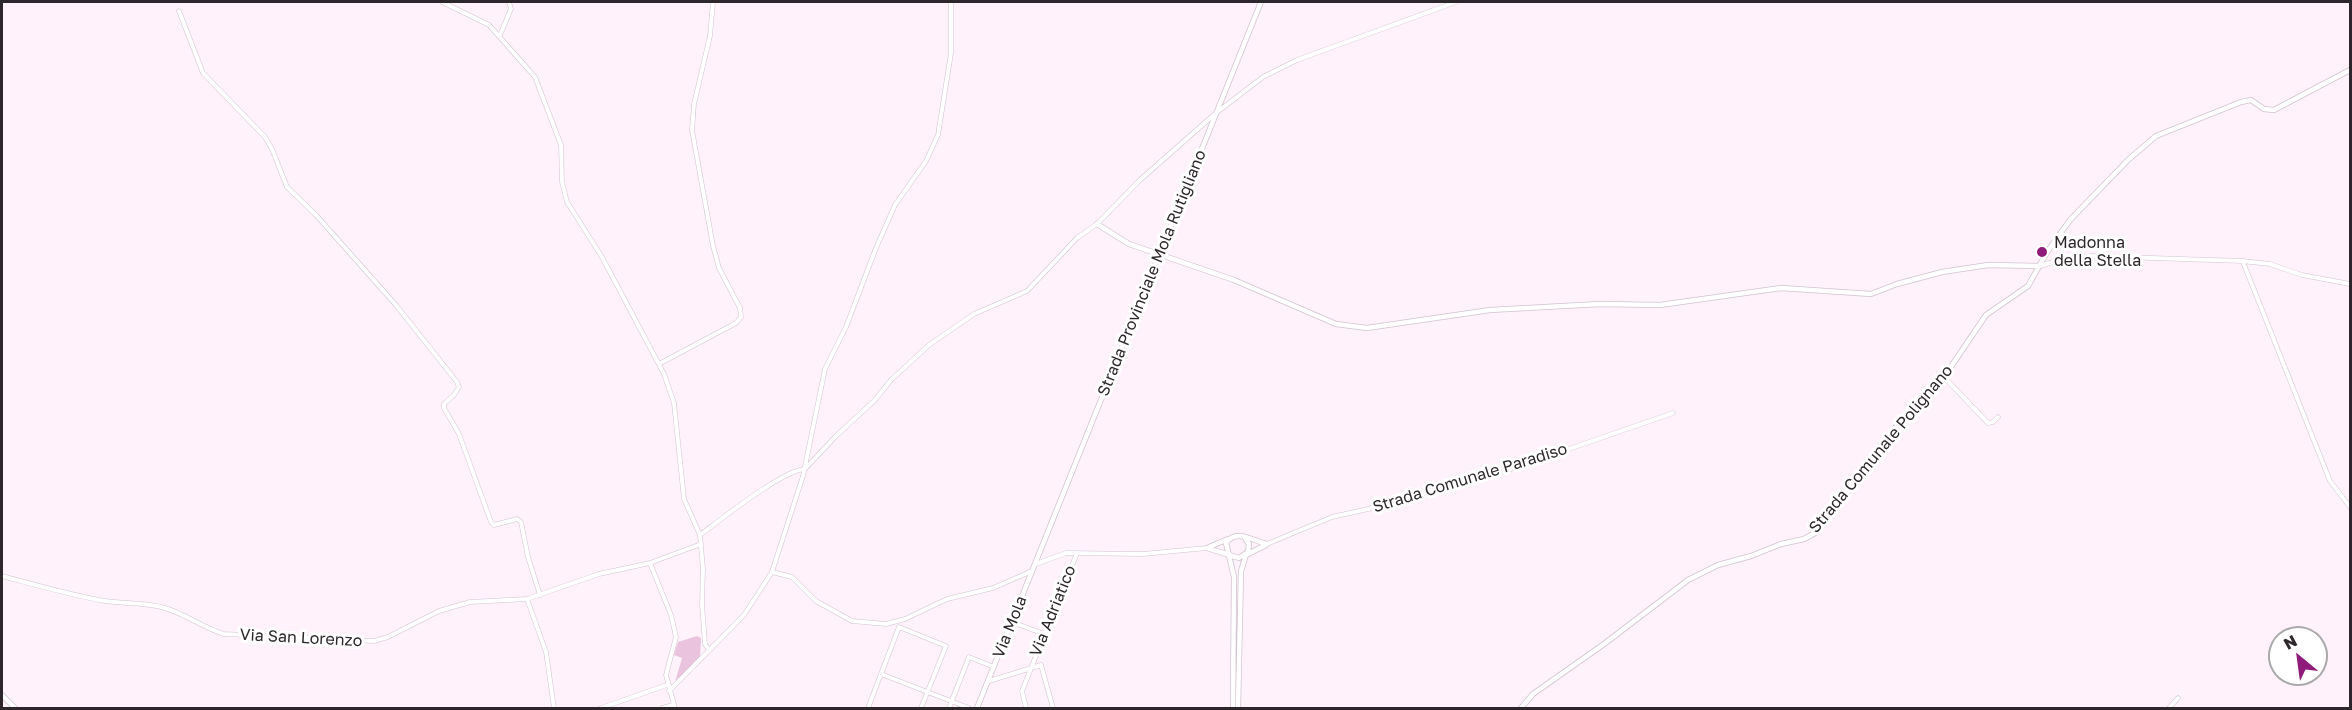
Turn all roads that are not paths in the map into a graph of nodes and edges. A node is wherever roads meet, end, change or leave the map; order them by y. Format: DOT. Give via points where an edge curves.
graph roads {
  1 [pos="442,2"];
  2 [pos="510,2"];
  3 [pos="713,2"];
  4 [pos="951,2"];
  5 [pos="1261,2"];
  6 [pos="1456,2"];
  7 [pos="179,11"];
  8 [pos="500,35"];
  9 [pos="2350,70"];
  10 [pos="1216,113"];
  11 [pos="1097,224"];
  12 [pos="1160,254"];
  13 [pos="2242,261"];
  14 [pos="2040,266"];
  15 [pos="2350,284"];
  16 [pos="659,364"];
  17 [pos="1944,377"];
  18 [pos="1673,412"];
  19 [pos="1998,417"];
  20 [pos="805,469"];
  21 [pos="2350,507"];
  22 [pos="700,535"];
  23 [pos="1245,538"];
  24 [pos="1228,539"];
  25 [pos="701,544"];
  26 [pos="1043,544"];
  27 [pos="1267,544"];
  28 [pos="1207,548"];
  29 [pos="1077,553"];
  30 [pos="1228,554"];
  31 [pos="1246,555"];
  32 [pos="650,563"];
  33 [pos="1036,564"];
  34 [pos="1033,571"];
  35 [pos="772,572"];
  36 [pos="2,576"];
  37 [pos="540,595"];
  38 [pos="527,599"];
  39 [pos="1012,621"];
  40 [pos="1044,634"];
  41 [pos="709,650"];
  42 [pos="994,667"];
  43 [pos="1030,668"];
  44 [pos="881,674"];
  45 [pos="989,681"];
  46 [pos="667,686"];
  47 [pos="669,692"];
  48 [pos="927,692"];
  49 [pos="2,695"];
  50 [pos="2178,698"];
  51 [pos="951,702"];
  52 [pos="674,707"];
  53 [pos="15,708"];
  54 [pos="554,708"];
  55 [pos="601,708"];
  56 [pos="662,708"];
  57 [pos="868,708"];
  58 [pos="921,708"];
  59 [pos="949,708"];
  60 [pos="969,708"];
  61 [pos="977,708"];
  62 [pos="1026,708"];
  63 [pos="1053,708"];
  64 [pos="1233,708"];
  65 [pos="1238,708"];
  66 [pos="1521,708"];
  67 [pos="2169,708"];
  1 -- 8 [label="street" via="480,20"];
  2 -- 8 [label="street"];
  3 -- 16 [label="street" via="692,130 715,254 741,317"];
  4 -- 20 [label="street" via="951,53 938,135 926,161 896,205 825,369"];
  5 -- 10 [label="street, Strada Provinciale Mola Rutigliano"];
  6 -- 10 [label="street" via="1276,70"];
  7 -- 37 [label="street" via="203,74 265,137 287,187 396,304 457,382 459,387 444,408 459,434 491,522 521,522"];
  8 -- 16 [label="street" via="537,81 561,145 567,202 602,257"];
  9 -- 14 [label="street, Strada Comunale Polignano" via="2274,110 2264,109 2251,100 2241,102 2156,136 2070,220"];
  10 -- 11 [label="street"];
  10 -- 12 [label="street, Strada Provinciale Mola Rutigliano"];
  11 -- 12 [label="street" via="1122,241"];
  11 -- 20 [label="street" via="1077,238 1027,291 974,314 929,345"];
  12 -- 14 [label="street" via="1234,280 1336,324 1367,328 1490,310 1600,303 1660,305 1781,288 1871,294 1942,272 1988,266"];
  12 -- 26 [label="street, Strada Provinciale Mola Rutigliano"];
  13 -- 14 [label="street" via="2092,256"];
  13 -- 15 [label="street"];
  13 -- 21 [label="street" via="2330,481"];
  14 -- 17 [label="street, Strada Comunale Polignano" via="2028,286 1986,315"];
  16 -- 22 [label="street" via="674,403 684,499"];
  17 -- 19 [label="street" via="1985,421 1990,424"];
  17 -- 66 [label="street, Strada Comunale Polignano" via="1868,460 1815,533 1718,565 1688,580 1533,694"];
  18 -- 27 [label="street, Strada Comunale Paradiso" via="1500,472 1332,517"];
  20 -- 22 [label="street" via="771,483"];
  20 -- 35 [label="street"];
  22 -- 25 [label="street"];
  23 -- 24 [label="street" via="1239,535"];
  23 -- 27 [label="street"];
  23 -- 31 [label="street" via="1249,548"];
  24 -- 28 [label="street"];
  24 -- 30 [label="street"];
  25 -- 32 [label="street, Via San Lorenzo"];
  25 -- 41 [label="street" via="705,644"];
  26 -- 33 [label="street, Via Mola"];
  27 -- 31 [label="street, Strada Comunale Paradiso"];
  28 -- 29 [label="street"];
  28 -- 30 [label="street"];
  29 -- 33 [label="street"];
  29 -- 40 [label="street, Via Adriatico"];
  30 -- 31 [label="street" via="1239,558"];
  30 -- 64 [label="street" via="1234,577"];
  31 -- 65 [label="street" via="1240,588"];
  32 -- 37 [label="street, Via San Lorenzo" via="599,574"];
  32 -- 46 [label="street" via="676,636"];
  33 -- 34 [label="street, Via Mola"];
  34 -- 35 [label="street" via="886,624 852,621 816,601 792,578"];
  34 -- 39 [label="street, Via Mola"];
  35 -- 41 [label="street" via="749,610"];
  36 -- 38 [label="street, Via San Lorenzo" via="55,592 157,606 224,634 302,639 375,641 439,611 470,602"];
  37 -- 38 [label="street, Via San Lorenzo"];
  38 -- 54 [label="street" via="546,652"];
  39 -- 40 [label="street"];
  39 -- 42 [label="street, Via Mola"];
  40 -- 43 [label="street, Via Adriatico"];
  41 -- 47 [label="street"];
  42 -- 45 [label="street, Via Mola"];
  42 -- 51 [label="street" via="969,657"];
  43 -- 45 [label="street"];
  43 -- 62 [label="street, Via Adriatico" via="1022,691"];
  43 -- 63 [label="street" via="1041,664"];
  44 -- 48 [label="street"];
  44 -- 48 [label="street" via="899,627 946,646"];
  44 -- 57 [label="street"];
  45 -- 61 [label="street, Via Mola"];
  46 -- 47 [label="street"];
  46 -- 55 [label="street"];
  47 -- 52 [label="street"];
  48 -- 51 [label="street"];
  48 -- 58 [label="street"];
  49 -- 53 [label="street"];
  50 -- 67 [label="street"];
  51 -- 59 [label="street"];
  51 -- 60 [label="street"];
  52 -- 56 [label="street"];
}
